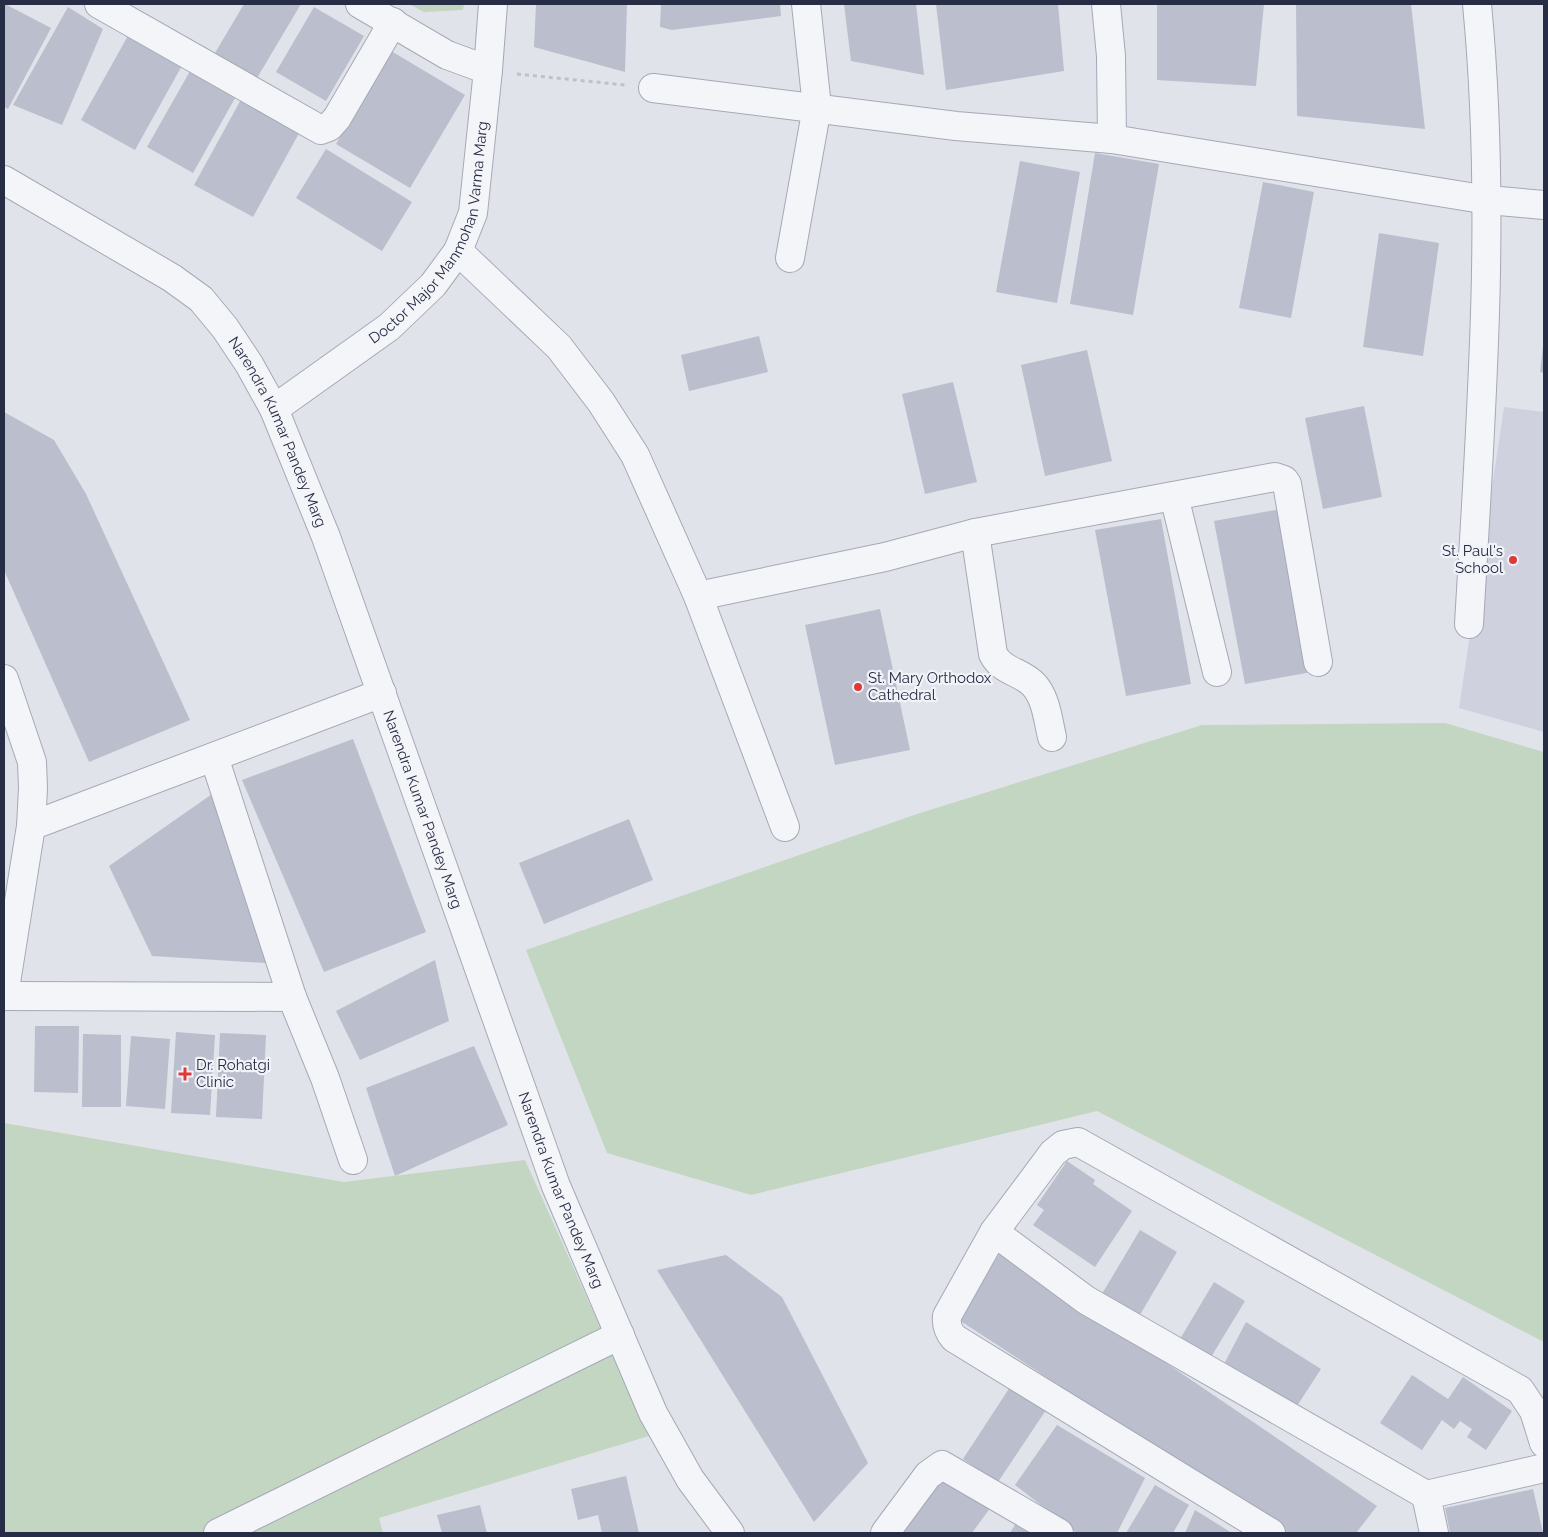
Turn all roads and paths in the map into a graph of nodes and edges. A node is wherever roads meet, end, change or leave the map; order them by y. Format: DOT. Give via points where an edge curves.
graph roads {
  1 [pos="100,4"];
  2 [pos="360,4"];
  3 [pos="493,4"];
  4 [pos="806,4"];
  5 [pos="1106,4"];
  6 [pos="1477,4"];
  7 [pos="393,22"];
  8 [pos="488,70"];
  9 [pos="653,88"];
  10 [pos="817,107"];
  11 [pos="1112,139"];
  12 [pos="4,180"];
  13 [pos="1488,200"];
  14 [pos="1544,205"];
  15 [pos="458,251"];
  16 [pos="790,258"];
  17 [pos="274,409"];
  18 [pos="1174,496"];
  19 [pos="975,533"];
  20 [pos="698,596"];
  21 [pos="1469,624"];
  22 [pos="1318,662"];
  23 [pos="1217,672"];
  24 [pos="4,679"];
  25 [pos="382,693"];
  26 [pos="1052,737"];
  27 [pos="214,757"];
  28 [pos="31,826"];
  29 [pos="786,828"];
  30 [pos="4,995"];
  31 [pos="292,997"];
  32 [pos="353,1160"];
  33 [pos="994,1232"];
  34 [pos="620,1335"];
  35 [pos="1544,1443"];
  36 [pos="1544,1468"];
  37 [pos="1426,1494"];
  38 [pos="218,1533"];
  39 [pos="730,1533"];
  40 [pos="884,1533"];
  41 [pos="1059,1533"];
  42 [pos="1271,1533"];
  43 [pos="1434,1533"];
  1 -- 7 [label="street" via="321,130 330,127 337,118"];
  2 -- 7 [label="street"];
  3 -- 8 [label="street, Doctor Major Manmohan Varma Marg"];
  4 -- 10 [label="street"];
  5 -- 11 [label="street"];
  6 -- 13 [label="street" via="1484,71"];
  7 -- 8 [label="street" via="447,56"];
  8 -- 9 [label="path"];
  8 -- 15 [label="street, Doctor Major Manmohan Varma Marg" via="473,213"];
  9 -- 10 [label="street"];
  10 -- 11 [label="street" via="956,126"];
  10 -- 16 [label="street"];
  11 -- 13 [label="street"];
  12 -- 17 [label="street, Narendra Kumar Pandey Marg" via="172,278 201,299 239,349"];
  13 -- 14 [label="street"];
  13 -- 21 [label="street" via="1485,356"];
  15 -- 17 [label="street, Doctor Major Manmohan Varma Marg" via="433,285 389,327"];
  15 -- 20 [label="street" via="559,347 602,402 635,455"];
  17 -- 25 [label="street, Narendra Kumar Pandey Marg" via="326,537"];
  18 -- 19 [label="street"];
  18 -- 22 [label="street" via="1275,477 1284,480"];
  18 -- 23 [label="street"];
  19 -- 20 [label="street" via="885,557"];
  19 -- 26 [label="street" via="993,654 1001,666 1033,683 1044,703"];
  20 -- 29 [label="street"];
  24 -- 28 [label="street" via="32,762"];
  25 -- 27 [label="street"];
  25 -- 34 [label="street, Narendra Kumar Pandey Marg" via="556,1186"];
  27 -- 28 [label="street"];
  27 -- 31 [label="street"];
  28 -- 30 [label="street"];
  30 -- 31 [label="street"];
  31 -- 32 [label="street" via="325,1078"];
  33 -- 35 [label="street" via="1053,1153 1064,1145 1078,1142 1520,1390 1534,1411"];
  33 -- 37 [label="street" via="1086,1300"];
  33 -- 42 [label="street" via="947,1316 946,1324 954,1338"];
  34 -- 38 [label="street"];
  34 -- 39 [label="street, Narendra Kumar Pandey Marg" via="658,1421 690,1479"];
  36 -- 37 [label="street"];
  37 -- 43 [label="street"];
  40 -- 41 [label="street" via="928,1475 942,1465"];
}
